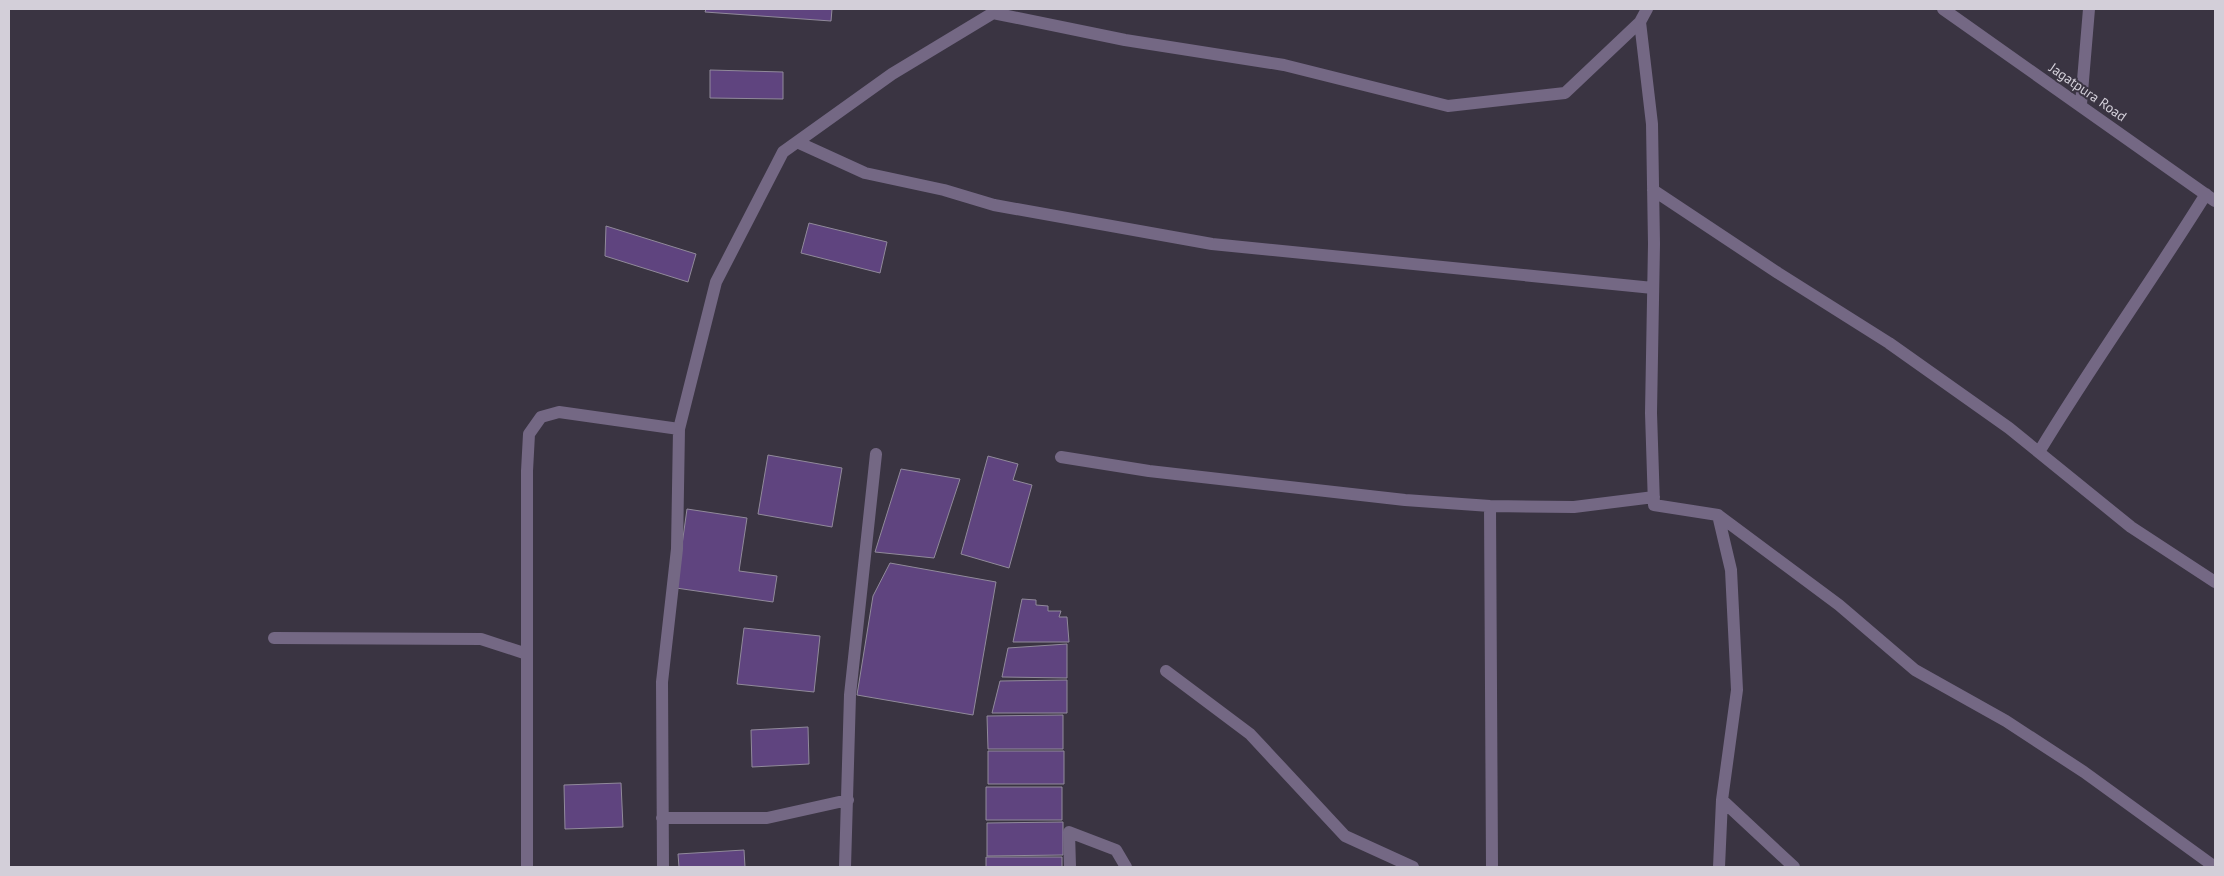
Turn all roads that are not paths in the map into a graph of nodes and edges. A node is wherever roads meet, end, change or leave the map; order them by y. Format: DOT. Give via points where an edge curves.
graph roads {
  1 [pos="1647,9"];
  2 [pos="1943,9"];
  3 [pos="2089,9"];
  4 [pos="1640,22"];
  5 [pos="2081,104"];
  6 [pos="798,142"];
  7 [pos="1653,190"];
  8 [pos="2210,197"];
  9 [pos="1654,288"];
  10 [pos="679,429"];
  11 [pos="2039,452"];
  12 [pos="876,454"];
  13 [pos="1062,457"];
  14 [pos="1654,497"];
  15 [pos="1490,506"];
  16 [pos="1718,515"];
  17 [pos="2215,582"];
  18 [pos="274,638"];
  19 [pos="527,654"];
  20 [pos="1166,671"];
  21 [pos="848,800"];
  22 [pos="1722,800"];
  23 [pos="662,818"];
  24 [pos="527,867"];
  25 [pos="663,867"];
  26 [pos="845,867"];
  27 [pos="1070,867"];
  28 [pos="1126,867"];
  29 [pos="1413,867"];
  30 [pos="1492,867"];
  31 [pos="1719,867"];
  32 [pos="1794,867"];
  33 [pos="2215,867"];
  1 -- 4 [label="street"];
  2 -- 5 [label="street, Jagatpura Road"];
  3 -- 5 [label="street"];
  4 -- 6 [label="street" via="1565,93 1448,106 1284,65 1125,40 993,13 892,74"];
  4 -- 7 [label="street" via="1652,124"];
  5 -- 8 [label="street, Jagatpura Road"];
  6 -- 9 [label="street" via="865,173 944,190 994,205 1212,244"];
  6 -- 10 [label="street" via="783,152 716,282"];
  7 -- 9 [label="street"];
  7 -- 11 [label="street" via="1889,343"];
  8 -- 11 [label="street" via="2084,378"];
  9 -- 14 [label="street" via="1651,413"];
  10 -- 19 [label="street" via="559,412 541,417 529,434"];
  10 -- 23 [label="street" via="677,549 662,682"];
  11 -- 17 [label="street" via="2131,527"];
  12 -- 21 [label="street" via="850,695"];
  13 -- 15 [label="street" via="1149,471 1405,500"];
  14 -- 15 [label="street" via="1574,508"];
  14 -- 16 [label="street" via="1654,505"];
  15 -- 30 [label="street"];
  16 -- 22 [label="street" via="1731,570 1737,690"];
  16 -- 33 [label="street" via="1839,604 1915,670 2006,721 2077,767"];
  18 -- 19 [label="street" via="481,639"];
  19 -- 24 [label="street"];
  20 -- 29 [label="street" via="1250,734 1345,836"];
  21 -- 23 [label="street" via="767,818"];
  21 -- 26 [label="street"];
  22 -- 31 [label="street"];
  22 -- 32 [label="street"];
  23 -- 25 [label="street"];
  27 -- 28 [label="street" via="1070,832 1116,850"];
}
